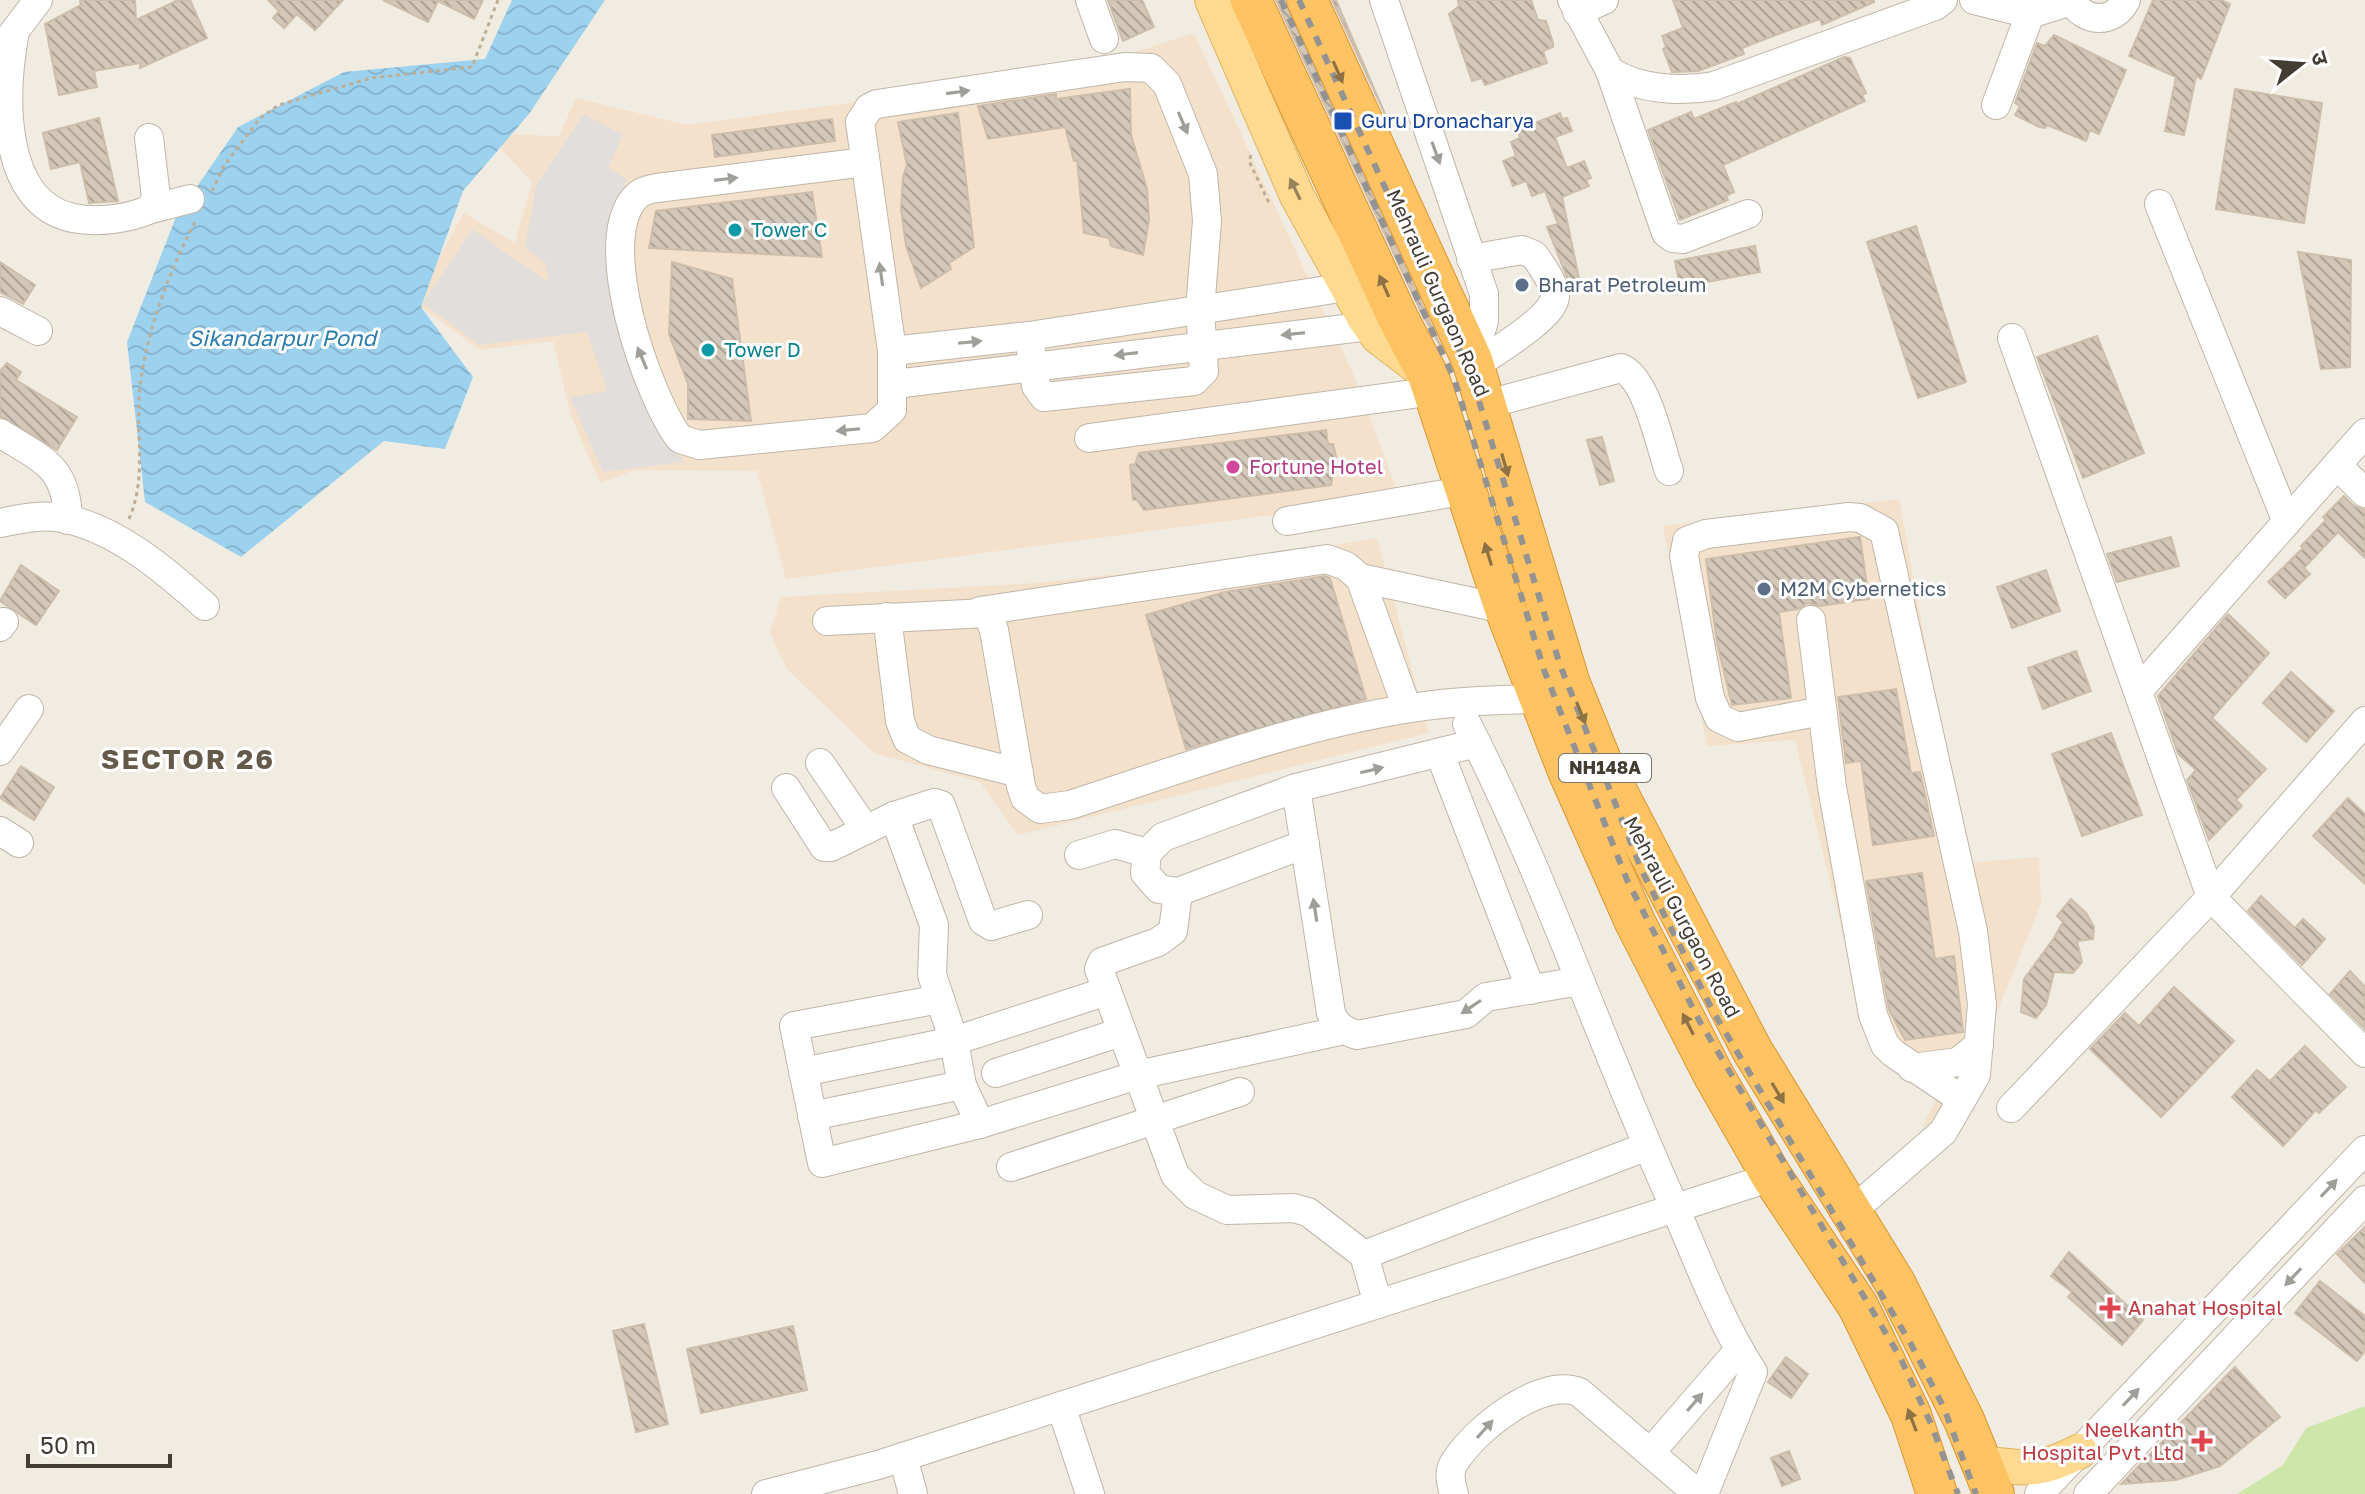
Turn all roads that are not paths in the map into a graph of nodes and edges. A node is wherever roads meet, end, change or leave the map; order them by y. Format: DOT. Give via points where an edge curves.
graph roads {
  1 [pos="38,0"];
  2 [pos="1090,0"];
  3 [pos="1212,0"];
  4 [pos="1251,0"];
  5 [pos="1307,0"];
  6 [pos="1604,0"];
  7 [pos="1943,0"];
  8 [pos="1974,0"];
  9 [pos="2126,0"];
  10 [pos="2072,1"];
  11 [pos="1394,3"];
  12 [pos="1575,6"];
  13 [pos="2030,14"];
  14 [pos="1104,39"];
  15 [pos="8,42"];
  16 [pos="1610,71"];
  17 [pos="1996,105"];
  18 [pos="149,138"];
  19 [pos="865,162"];
  20 [pos="2159,204"];
  21 [pos="198,206"];
  22 [pos="151,209"];
  23 [pos="1748,214"];
  24 [pos="1471,259"];
  25 [pos="1347,287"];
  26 [pos="1200,310"];
  27 [pos="0,311"];
  28 [pos="1370,326"];
  29 [pos="38,331"];
  30 [pos="1029,336"];
  31 [pos="2012,338"];
  32 [pos="1203,345"];
  33 [pos="892,351"];
  34 [pos="1473,363"];
  35 [pos="1033,366"];
  36 [pos="1432,383"];
  37 [pos="895,384"];
  38 [pos="1488,404"];
  39 [pos="0,433"];
  40 [pos="2365,433"];
  41 [pos="1089,438"];
  42 [pos="2337,465"];
  43 [pos="1669,471"];
  44 [pos="1468,490"];
  45 [pos="2365,493"];
  46 [pos="68,520"];
  47 [pos="1287,521"];
  48 [pos="2287,522"];
  49 [pos="0,523"];
  50 [pos="1360,578"];
  51 [pos="205,606"];
  52 [pos="1505,609"];
  53 [pos="980,611"];
  54 [pos="887,617"];
  55 [pos="1811,620"];
  56 [pos="827,621"];
  57 [pos="2138,691"];
  58 [pos="1539,699"];
  59 [pos="1407,708"];
  60 [pos="29,709"];
  61 [pos="1822,711"];
  62 [pos="2365,721"];
  63 [pos="0,751"];
  64 [pos="1440,754"];
  65 [pos="820,763"];
  66 [pos="1019,773"];
  67 [pos="786,788"];
  68 [pos="1296,788"];
  69 [pos="894,816"];
  70 [pos="866,830"];
  71 [pos="1305,844"];
  72 [pos="1147,853"];
  73 [pos="1079,855"];
  74 [pos="1178,892"];
  75 [pos="2211,897"];
  76 [pos="1028,915"];
  77 [pos="1580,981"];
  78 [pos="1531,990"];
  79 [pos="1107,991"];
  80 [pos="940,999"];
  81 [pos="1344,1030"];
  82 [pos="1121,1032"];
  83 [pos="954,1041"];
  84 [pos="1979,1045"];
  85 [pos="1752,1050"];
  86 [pos="2365,1053"];
  87 [pos="1912,1068"];
  88 [pos="803,1072"];
  89 [pos="996,1073"];
  90 [pos="1713,1074"];
  91 [pos="1138,1075"];
  92 [pos="962,1085"];
  93 [pos="1240,1092"];
  94 [pos="1961,1099"];
  95 [pos="2011,1108"];
  96 [pos="812,1116"];
  97 [pos="1155,1119"];
  98 [pos="980,1124"];
  99 [pos="1645,1147"];
  100 [pos="2365,1150"];
  101 [pos="1011,1167"];
  102 [pos="1772,1177"];
  103 [pos="2365,1200"];
  104 [pos="1673,1205"];
  105 [pos="1850,1213"];
  106 [pos="2296,1223"];
  107 [pos="2320,1249"];
  108 [pos="1364,1255"];
  109 [pos="1378,1304"];
  110 [pos="1746,1361"];
  111 [pos="1061,1406"];
  112 [pos="2080,1451"];
  113 [pos="1650,1453"];
  114 [pos="903,1457"];
  115 [pos="1988,1479"];
  116 [pos="766,1494"];
  117 [pos="913,1494"];
  118 [pos="1090,1494"];
  119 [pos="1454,1494"];
  120 [pos="1698,1494"];
  121 [pos="1704,1494"];
  122 [pos="1937,1494"];
  123 [pos="2039,1494"];
  124 [pos="2088,1494"];
  1 -- 15 [label="street"];
  2 -- 14 [label="street"];
  25 -- 3 [label="main road, one-way" via="1297,196"];
  36 -- 4 [label="highway, Mehrauli Gurgaon Road / NH148A, one-way"];
  5 -- 34 [label="highway, Mehrauli Gurgaon Road / NH148A, one-way"];
  6 -- 12 [label="street"];
  7 -- 16 [label="street" via="1706,87 1667,88"];
  8 -- 13 [label="street"];
  9 -- 10 [label="street" via="2115,14 2096,19 2077,10"];
  10 -- 13 [label="street"];
  11 -- 24 [label="street, one-way"];
  12 -- 16 [label="street"];
  13 -- 17 [label="street"];
  15 -- 22 [label="street" via="11,169 26,195 56,215 85,220"];
  16 -- 23 [label="street" via="1666,233 1683,239"];
  18 -- 22 [label="street" via="156,197"];
  19 -- 26 [label="street, one-way" via="860,122 877,104 1125,67 1151,68 1167,84 1203,174 1207,221"];
  33 -- 19 [label="street, one-way"];
  37 -- 19 [label="street, one-way" via="892,410 872,428 688,443 674,431 634,340 621,284 626,212 640,193"];
  20 -- 48 [label="street"];
  21 -- 22 [label="street"];
  24 -- 34 [label="street" via="1485,309"];
  24 -- 34 [label="street" via="1522,250 1534,255 1555,296 1553,306 1537,322"];
  25 -- 26 [label="street"];
  25 -- 28 [label="main road"];
  26 -- 30 [label="street"];
  26 -- 32 [label="street"];
  27 -- 29 [label="street"];
  28 -- 32 [label="street, one-way"];
  28 -- 36 [label="main road"];
  33 -- 30 [label="street, one-way"];
  30 -- 35 [label="street"];
  31 -- 57 [label="street"];
  32 -- 35 [label="street"];
  33 -- 37 [label="street"];
  34 -- 38 [label="highway, Mehrauli Gurgaon Road / NH148A"];
  35 -- 37 [label="street"];
  36 -- 41 [label="street"];
  36 -- 44 [label="highway, Mehrauli Gurgaon Road / NH148A"];
  38 -- 43 [label="street" via="1621,368 1641,387"];
  38 -- 85 [label="highway, Mehrauli Gurgaon Road / NH148A, one-way" via="1570,684 1602,763"];
  39 -- 46 [label="street" via="60,476"];
  40 -- 42 [label="street"];
  42 -- 45 [label="street"];
  42 -- 48 [label="street"];
  44 -- 47 [label="street"];
  52 -- 44 [label="highway, Mehrauli Gurgaon Road / NH148A, one-way"];
  46 -- 49 [label="street" via="33,517"];
  46 -- 51 [label="street" via="143,556"];
  48 -- 57 [label="street"];
  50 -- 52 [label="street"];
  50 -- 53 [label="street" via="1327,559"];
  50 -- 59 [label="street"];
  52 -- 58 [label="highway, Mehrauli Gurgaon Road / NH148A"];
  53 -- 54 [label="street"];
  53 -- 66 [label="street" via="991,616"];
  54 -- 56 [label="street"];
  54 -- 66 [label="street" via="907,739 928,750"];
  55 -- 61 [label="street"];
  57 -- 75 [label="street"];
  58 -- 59 [label="street"];
  90 -- 58 [label="highway, Mehrauli Gurgaon Road / NH148A, one-way" via="1635,922"];
  59 -- 66 [label="street" via="1262,745 1070,805 1031,805"];
  60 -- 63 [label="street"];
  61 -- 84 [label="street" via="1738,727 1719,718 1710,698 1684,556 1687,541 1706,534 1849,517 1884,531 1973,931 1982,1004"];
  61 -- 87 [label="street" via="1873,1015 1885,1045"];
  62 -- 75 [label="street"];
  68 -- 64 [label="street, one-way"];
  64 -- 77 [label="street" via="1472,734"];
  64 -- 78 [label="street"];
  65 -- 70 [label="street"];
  67 -- 70 [label="street" via="824,847"];
  68 -- 71 [label="street"];
  68 -- 72 [label="street" via="1163,837"];
  69 -- 70 [label="street"];
  69 -- 76 [label="street" via="941,805 983,921 991,926"];
  69 -- 80 [label="street" via="934,925 932,975"];
  71 -- 74 [label="street"];
  81 -- 71 [label="street, one-way" via="1331,1013"];
  72 -- 73 [label="street" via="1115,844"];
  72 -- 74 [label="street" via="1144,865 1150,882"];
  74 -- 79 [label="street" via="1173,931 1158,942 1102,962 1099,969"];
  75 -- 86 [label="street"];
  75 -- 95 [label="street"];
  77 -- 78 [label="street"];
  77 -- 99 [label="street"];
  78 -- 81 [label="street, one-way" via="1486,997 1466,1014 1357,1035"];
  79 -- 82 [label="street"];
  79 -- 83 [label="street"];
  80 -- 83 [label="street"];
  80 -- 88 [label="street" via="794,1026"];
  81 -- 91 [label="street"];
  82 -- 89 [label="street"];
  82 -- 91 [label="street"];
  83 -- 88 [label="street"];
  83 -- 92 [label="street"];
  84 -- 87 [label="street" via="1958,1062"];
  84 -- 94 [label="street" via="1976,1075"];
  85 -- 90 [label="highway"];
  85 -- 105 [label="highway, Mehrauli Gurgaon Road / NH148A, one-way"];
  87 -- 94 [label="street"];
  88 -- 96 [label="street"];
  90 -- 102 [label="highway, Mehrauli Gurgaon Road / NH148A"];
  91 -- 97 [label="street"];
  91 -- 98 [label="street"];
  92 -- 96 [label="street"];
  92 -- 98 [label="street"];
  93 -- 97 [label="street"];
  94 -- 105 [label="street" via="1943,1132"];
  96 -- 98 [label="street" via="822,1163"];
  97 -- 101 [label="street"];
  97 -- 108 [label="street" via="1175,1175 1195,1195 1227,1210 1308,1212"];
  99 -- 104 [label="street"];
  99 -- 108 [label="street"];
  106 -- 100 [label="street, one-way"];
  102 -- 104 [label="street"];
  122 -- 102 [label="highway, Mehrauli Gurgaon Road / NH148A, one-way" via="1911,1415 1858,1306"];
  103 -- 107 [label="street"];
  104 -- 109 [label="street"];
  104 -- 110 [label="street"];
  105 -- 115 [label="highway, Mehrauli Gurgaon Road / NH148A" via="1895,1283"];
  106 -- 107 [label="street"];
  112 -- 106 [label="street, one-way"];
  107 -- 124 [label="street, one-way"];
  108 -- 109 [label="street"];
  109 -- 111 [label="street"];
  113 -- 110 [label="street, one-way"];
  110 -- 121 [label="street"];
  111 -- 114 [label="street"];
  111 -- 118 [label="street"];
  112 -- 115 [label="main road" via="2042,1467"];
  112 -- 123 [label="street"];
  119 -- 113 [label="street, one-way" via="1453,1464 1495,1418 1554,1388 1579,1392"];
  113 -- 120 [label="street"];
  114 -- 116 [label="street"];
  114 -- 117 [label="street"];
}
